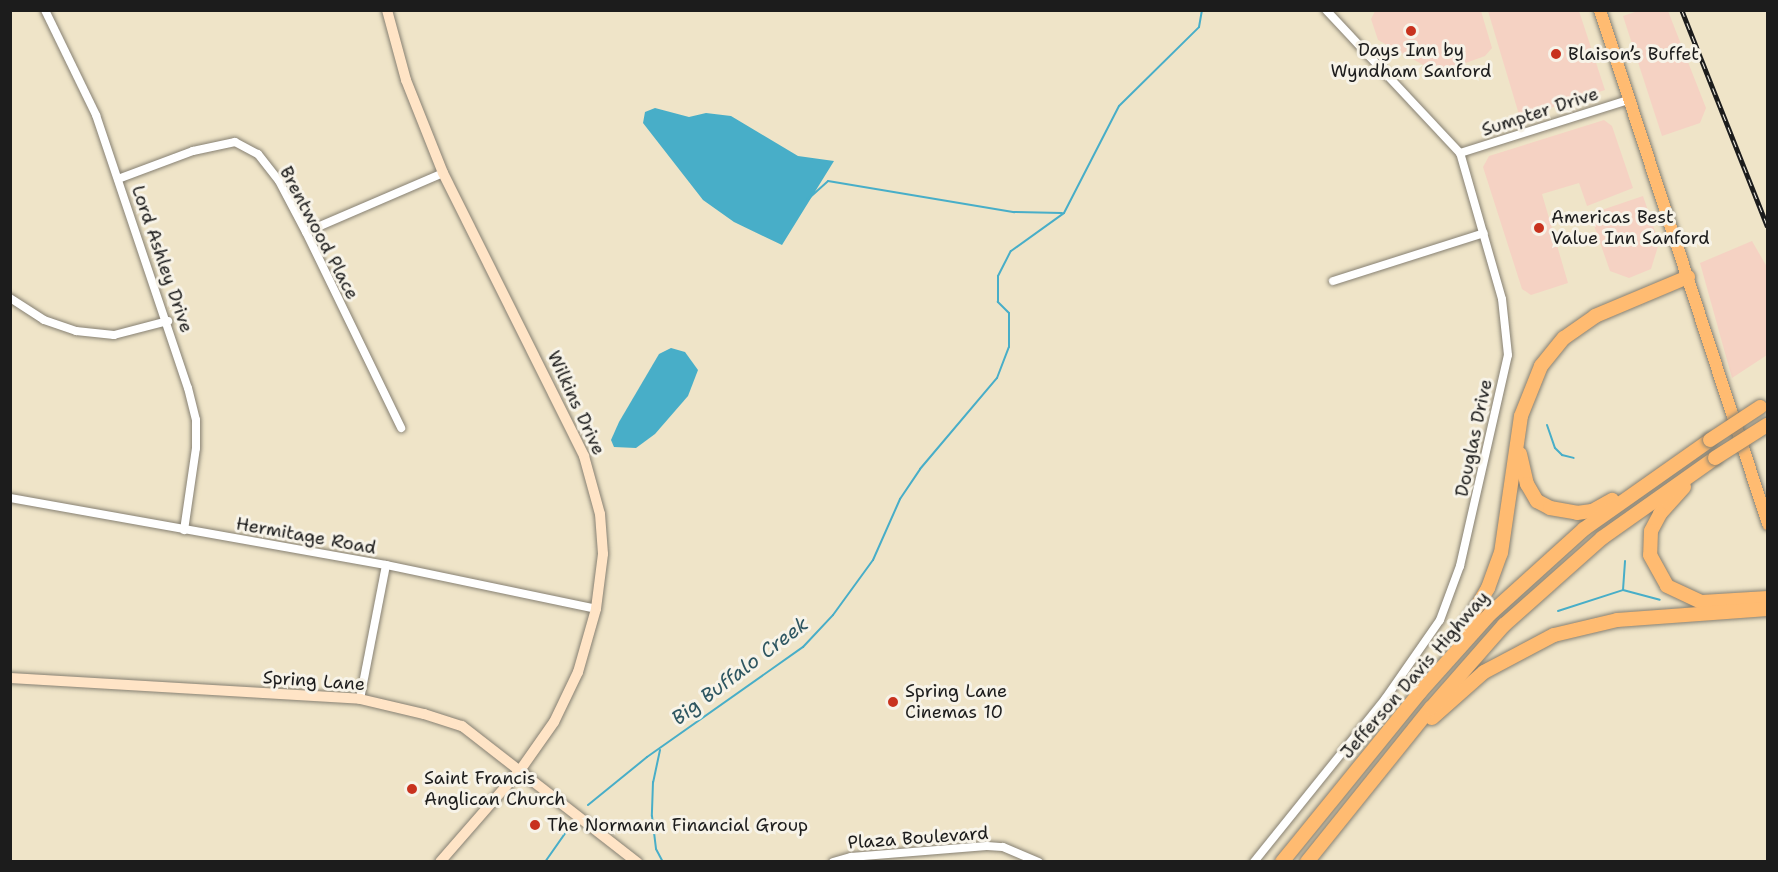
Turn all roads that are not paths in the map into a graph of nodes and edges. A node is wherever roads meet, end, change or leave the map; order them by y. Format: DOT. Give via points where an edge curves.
graph roads {
  1 [pos="45,10"];
  2 [pos="387,10"];
  3 [pos="1326,10"];
  4 [pos="1600,10"];
  5 [pos="1628,100"];
  6 [pos="1460,153"];
  7 [pos="443,173"];
  8 [pos="118,179"];
  9 [pos="306,232"];
  10 [pos="1484,233"];
  11 [pos="1688,277"];
  12 [pos="1333,281"];
  13 [pos="10,298"];
  14 [pos="168,321"];
  15 [pos="1764,405"];
  16 [pos="1767,424"];
  17 [pos="400,428"];
  18 [pos="1519,433"];
  19 [pos="1671,467"];
  20 [pos="1690,476"];
  21 [pos="10,498"];
  22 [pos="1767,524"];
  23 [pos="184,530"];
  24 [pos="386,565"];
  25 [pos="1767,598"];
  26 [pos="596,609"];
  27 [pos="1767,609"];
  28 [pos="1449,658"];
  29 [pos="10,678"];
  30 [pos="360,699"];
  31 [pos="1410,733"];
  32 [pos="521,769"];
  33 [pos="440,861"];
  34 [pos="637,861"];
  35 [pos="833,861"];
  36 [pos="1039,861"];
  37 [pos="1254,861"];
  38 [pos="1282,861"];
  39 [pos="1307,861"];
  1 -- 8 [label="street, Lord Ashley Drive" via="96,115"];
  2 -- 7 [label="street, Wilkins Drive" via="406,80"];
  3 -- 6 [label="street, Douglas Drive"];
  4 -- 5 [label="main road"];
  5 -- 6 [label="street, Sumpter Drive"];
  5 -- 11 [label="main road"];
  6 -- 10 [label="street, Douglas Drive"];
  7 -- 9 [label="street"];
  7 -- 26 [label="street, Wilkins Drive" via="584,456 601,527 603,554"];
  8 -- 9 [label="street, Brentwood Place" via="193,151 235,142 258,154"];
  8 -- 14 [label="street, Lord Ashley Drive"];
  9 -- 17 [label="street, Brentwood Place"];
  10 -- 12 [label="street"];
  10 -- 37 [label="street, Douglas Drive" via="1502,300 1508,355 1451,597 1421,651"];
  11 -- 18 [label="highway" via="1607,309 1564,338 1534,378"];
  11 -- 22 [label="main road"];
  13 -- 14 [label="street" via="44,320 76,331 114,336"];
  14 -- 23 [label="street, Lord Ashley Drive" via="196,420"];
  15 -- 19 [label="highway, Jefferson Davis Highway, bridge"];
  16 -- 20 [label="highway, Jefferson Davis Highway, bridge"];
  18 -- 19 [label="highway" via="1520,462 1527,484 1537,501 1550,508 1576,513 1592,511 1638,480"];
  18 -- 28 [label="highway" via="1501,553 1488,588"];
  19 -- 28 [label="highway, Jefferson Davis Highway" via="1584,529 1522,583"];
  20 -- 25 [label="highway" via="1651,531 1650,555 1656,571 1667,586 1702,602"];
  20 -- 31 [label="highway, Jefferson Davis Highway" via="1618,526 1541,589 1476,655"];
  21 -- 23 [label="street, Hermitage Road"];
  23 -- 24 [label="street, Hermitage Road"];
  24 -- 26 [label="street, Hermitage Road"];
  24 -- 30 [label="street"];
  26 -- 32 [label="street, Wilkins Drive" via="578,672 554,722"];
  27 -- 31 [label="highway" via="1617,620 1554,635 1484,672"];
  28 -- 38 [label="highway, Jefferson Davis Highway"];
  29 -- 30 [label="street, Spring Lane"];
  30 -- 32 [label="street, Spring Lane" via="462,726"];
  31 -- 39 [label="highway, Jefferson Davis Highway"];
  32 -- 33 [label="street, Wilkins Drive"];
  32 -- 34 [label="street, Spring Lane"];
  35 -- 36 [label="street, Plaza Boulevard" via="987,846 1003,847"];
}
